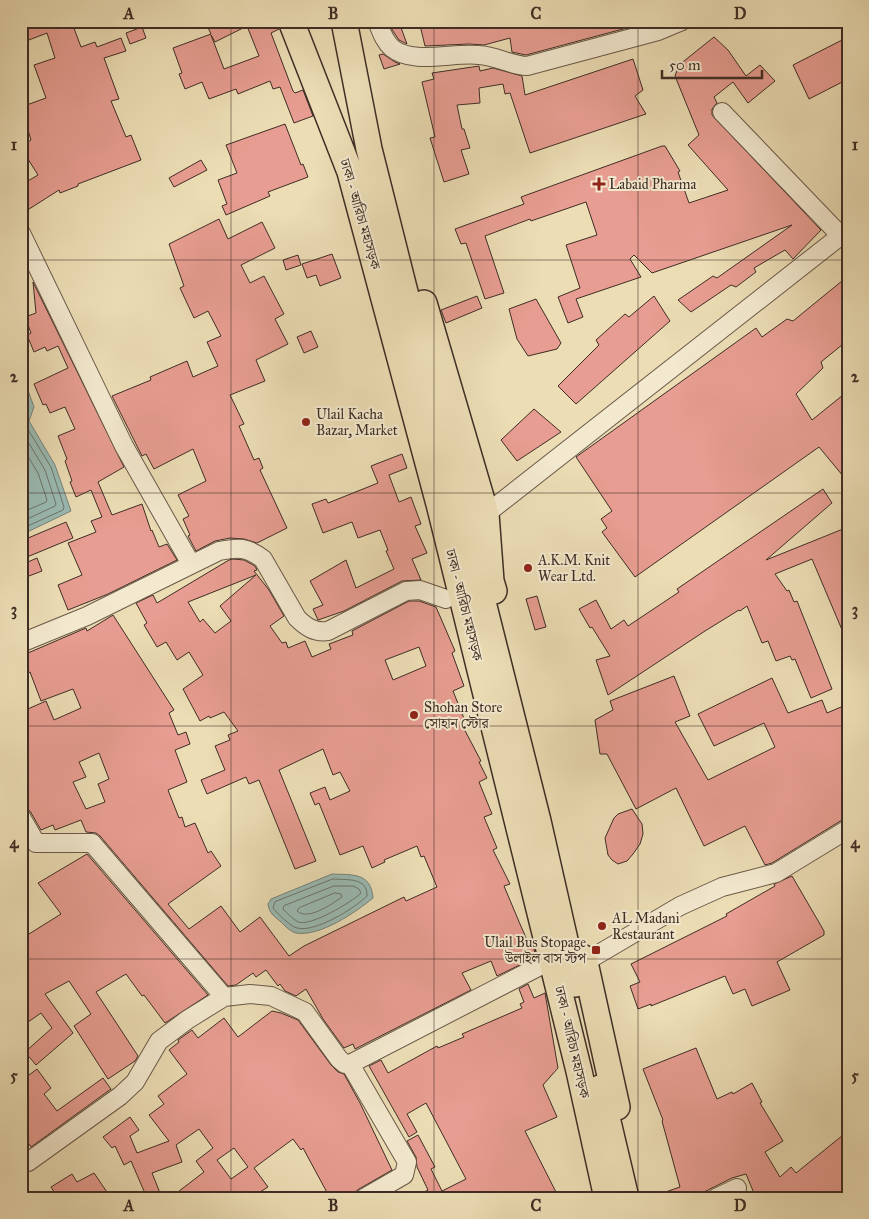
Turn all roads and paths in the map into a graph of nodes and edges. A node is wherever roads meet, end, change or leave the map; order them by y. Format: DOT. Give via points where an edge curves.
graph roads {
  1 [pos="291,21"];
  2 [pos="344,21"];
  3 [pos="377,21"];
  4 [pos="682,21"];
  5 [pos="722,112"];
  6 [pos="369,149"];
  7 [pos="350,172"];
  8 [pos="21,232"];
  9 [pos="844,233"];
  10 [pos="486,514"];
  11 [pos="191,564"];
  12 [pos="446,599"];
  13 [pos="21,643"];
  14 [pos="21,817"];
  15 [pos="848,829"];
  16 [pos="585,962"];
  17 [pos="538,967"];
  18 [pos="224,997"];
  19 [pos="350,1064"];
  20 [pos="23,1160"];
  21 [pos="737,1188"];
  22 [pos="615,1190"];
  23 [pos="364,1198"];
  24 [pos="716,1198"];
  1 -- 7 [label="highway, ঢাকা - আরিচা মহাসড়ক"];
  2 -- 6 [label="highway, ঢাকা - আরিচা মহাসড়ক"];
  3 -- 4 [label="street" via="385,41 392,49 404,54 424,57 476,54 492,56 515,66 527,66 658,31"];
  5 -- 9 [label="street"];
  6 -- 10 [label="highway" via="391,190"];
  6 -- 22 [label="highway, ঢাকা - আরিচা মহাসড়ক" via="538,821"];
  7 -- 12 [label="highway" via="352,230"];
  7 -- 22 [label="highway, ঢাকা - আরিচা মহাসড়ক" via="439,504 572,1043"];
  8 -- 11 [label="street" via="124,446"];
  9 -- 10 [label="street"];
  10 -- 16 [label="highway" via="491,581"];
  11 -- 12 [label="street" via="237,547 256,554 263,559 297,618 308,628 321,632 406,591 420,590"];
  11 -- 13 [label="street" via="88,616"];
  12 -- 17 [label="highway"];
  14 -- 18 [label="street" via="36,842 92,842"];
  15 -- 16 [label="street" via="776,873 722,887 680,906"];
  16 -- 22 [label="highway" via="622,1129"];
  17 -- 19 [label="street"];
  17 -- 22 [label="highway" via="574,1116"];
  18 -- 19 [label="street" via="271,996 305,1012 339,1059"];
  18 -- 20 [label="street" via="159,1041 135,1082 120,1096"];
  19 -- 23 [label="street" via="407,1162 404,1175"];
  21 -- 24 [label="street"];
}
